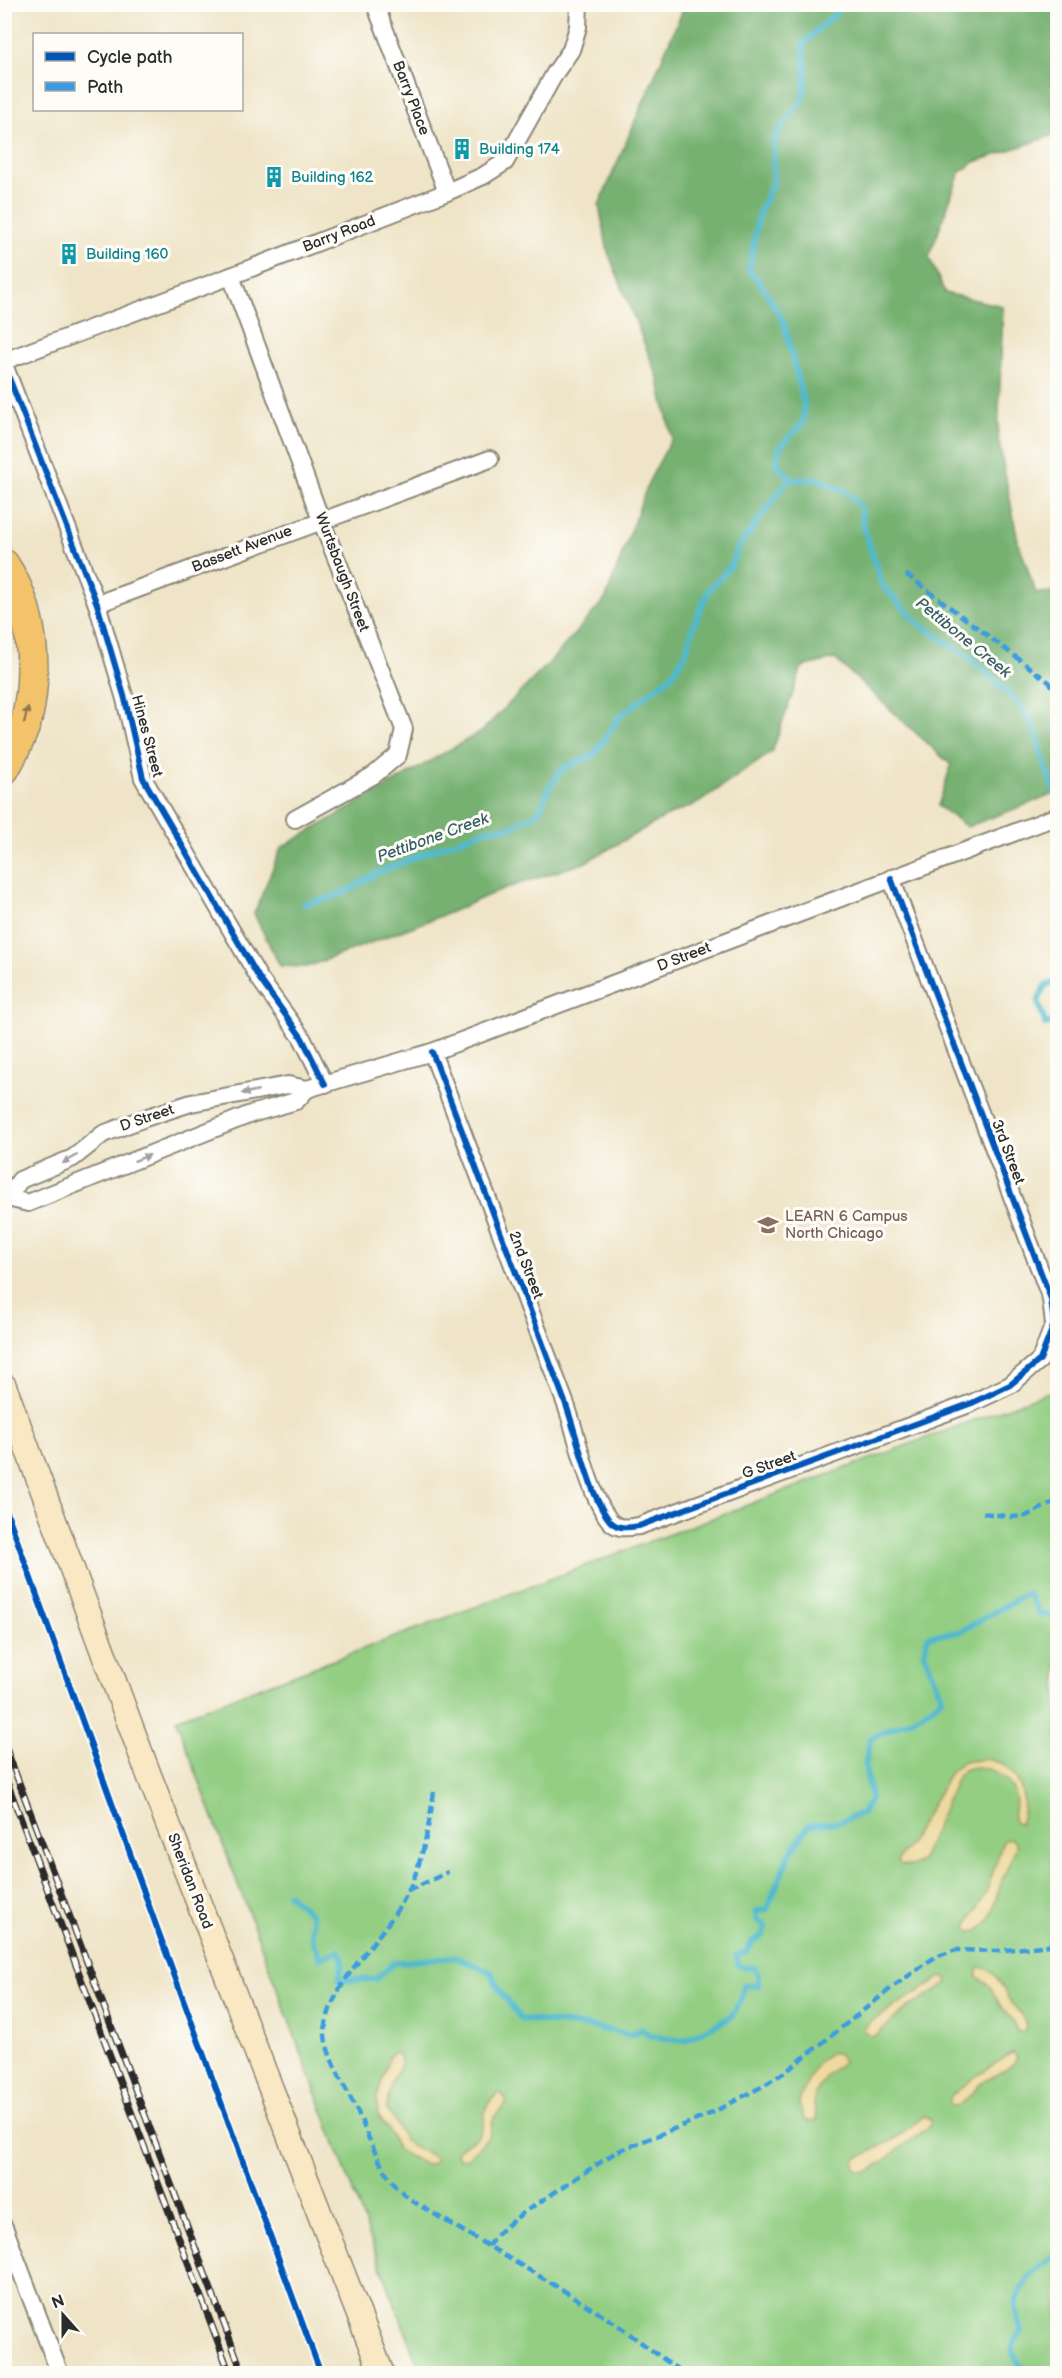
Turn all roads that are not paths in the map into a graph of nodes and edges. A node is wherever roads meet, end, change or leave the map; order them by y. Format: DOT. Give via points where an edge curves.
graph roads {
  1 [pos="375,4"];
  2 [pos="579,4"];
  3 [pos="447,192"];
  4 [pos="231,276"];
  5 [pos="4,363"];
  6 [pos="490,459"];
  7 [pos="321,520"];
  8 [pos="4,565"];
  9 [pos="97,604"];
  10 [pos="4,769"];
  11 [pos="1058,816"];
  12 [pos="295,819"];
  13 [pos="891,878"];
  14 [pos="432,1052"];
  15 [pos="325,1084"];
  16 [pos="307,1089"];
  17 [pos="6,1199"];
  18 [pos="4,1386"];
  19 [pos="972,1403"];
  20 [pos="593,1489"];
  21 [pos="4,2227"];
  22 [pos="60,2373"];
  23 [pos="382,2373"];
  1 -- 3 [label="street, Barry Place"];
  2 -- 3 [label="street, Barry Road" via="571,50 505,162"];
  3 -- 4 [label="street, Barry Road"];
  4 -- 5 [label="street, Barry Road"];
  4 -- 7 [label="street, Wurtsbaugh Street"];
  5 -- 9 [label="street, Hines Street"];
  6 -- 7 [label="street, Bassett Avenue"];
  7 -- 9 [label="street, Bassett Avenue"];
  7 -- 12 [label="street, Wurtsbaugh Street" via="404,729 398,755 374,775"];
  10 -- 8 [label="highway, one-way" via="26,719 32,688 32,652 20,595"];
  9 -- 15 [label="street, Hines Street" via="143,778 259,978 313,1056"];
  11 -- 13 [label="street, D Street"];
  13 -- 14 [label="street, D Street"];
  13 -- 19 [label="street, 3rd Street" via="1051,1299 1054,1324 1040,1360 1010,1385"];
  14 -- 15 [label="street, D Street"];
  14 -- 20 [label="street, 2nd Street" via="569,1413"];
  15 -- 16 [label="street, D Street"];
  17 -- 16 [label="street, D Street, one-way" via="28,1203 251,1114 296,1101"];
  16 -- 17 [label="street, D Street, one-way" via="288,1085 190,1103 145,1118 103,1134 68,1161 20,1180"];
  18 -- 23 [label="main road, Sheridan Road" via="147,1770"];
  19 -- 20 [label="street, G Street" via="639,1526 614,1525"];
  21 -- 22 [label="street"];
}
